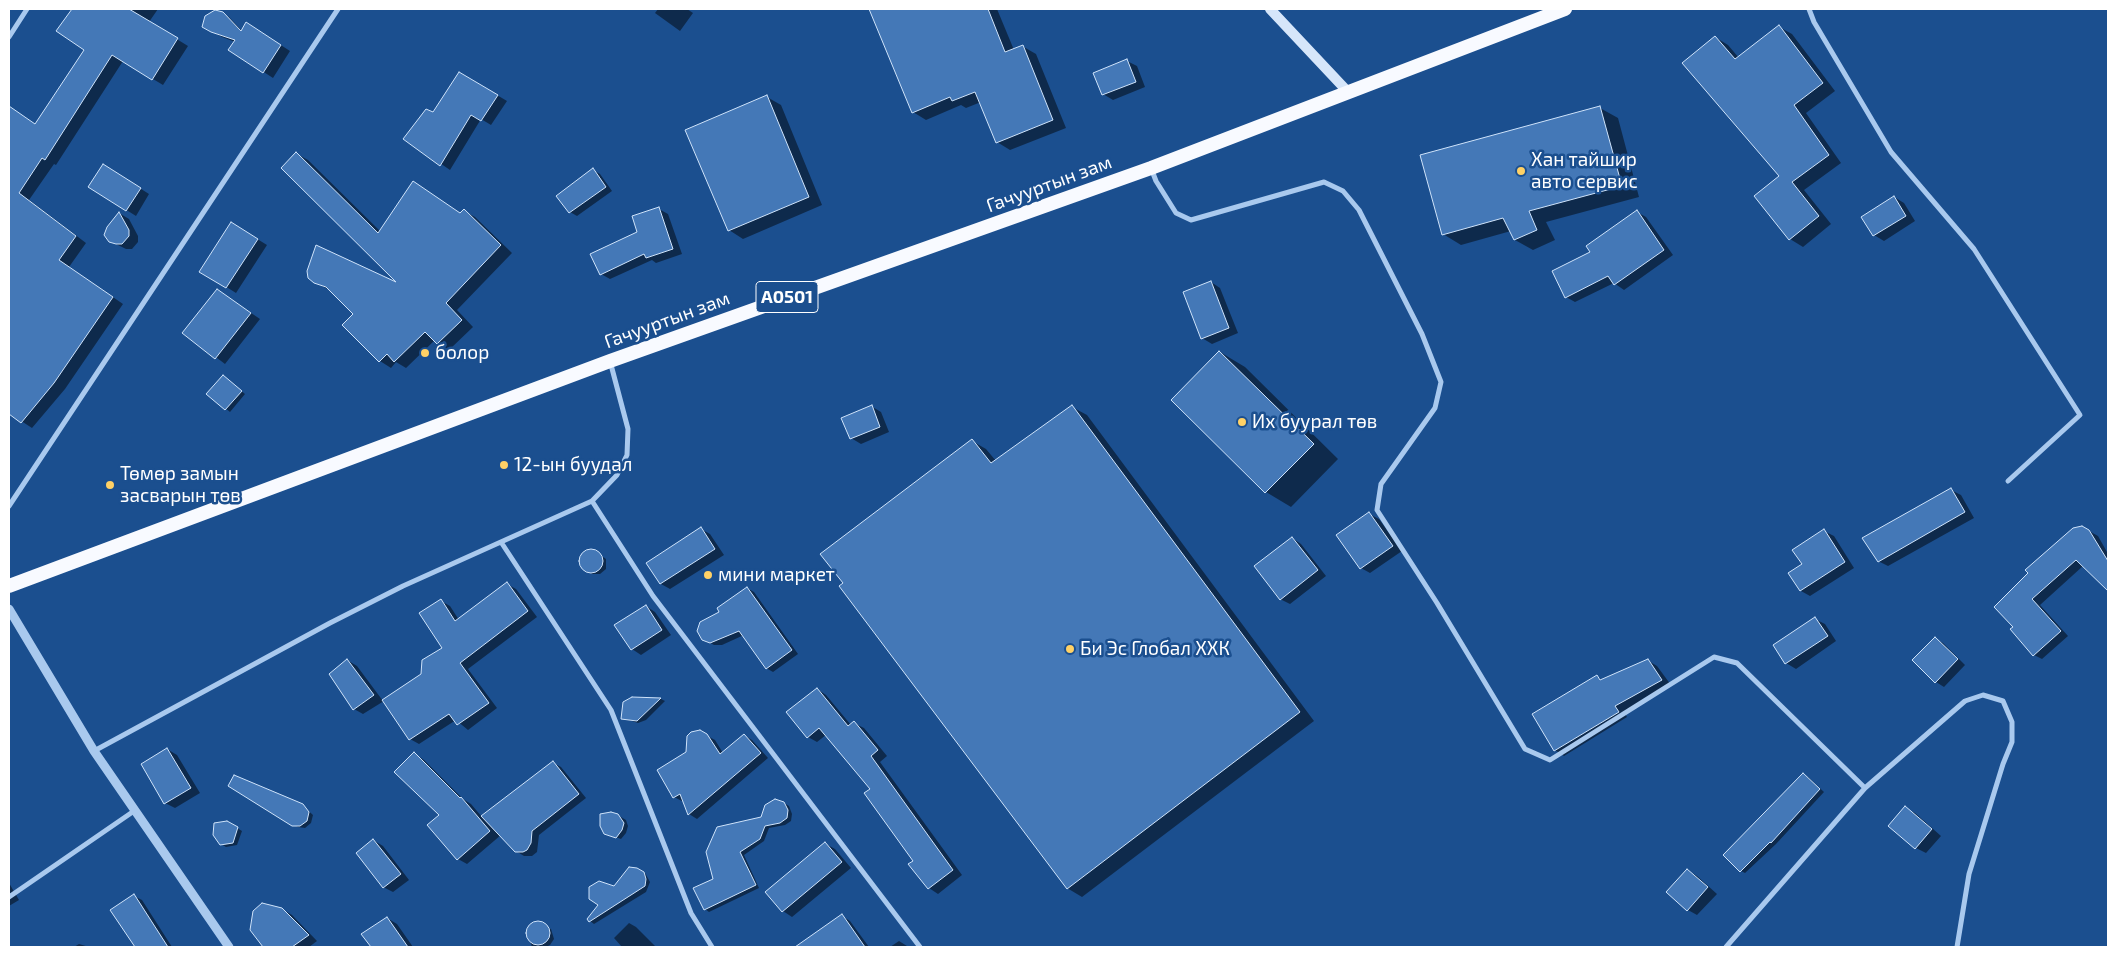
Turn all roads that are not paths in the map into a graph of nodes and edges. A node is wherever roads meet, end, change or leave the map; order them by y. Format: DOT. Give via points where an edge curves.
graph roads {
  1 [pos="27,9"];
  2 [pos="338,9"];
  3 [pos="1270,9"];
  4 [pos="1565,9"];
  5 [pos="1809,9"];
  6 [pos="9,36"];
  7 [pos="1348,92"];
  8 [pos="1150,168"];
  9 [pos="610,361"];
  10 [pos="2008,481"];
  11 [pos="592,501"];
  12 [pos="9,506"];
  13 [pos="501,542"];
  14 [pos="9,586"];
  15 [pos="9,609"];
  16 [pos="94,751"];
  17 [pos="1865,788"];
  18 [pos="134,811"];
  19 [pos="9,898"];
  20 [pos="229,947"];
  21 [pos="712,947"];
  22 [pos="920,947"];
  23 [pos="1726,947"];
  24 [pos="1956,947"];
  1 -- 6 [label="street"];
  2 -- 12 [label="street"];
  3 -- 7 [label="main road"];
  4 -- 7 [label="highway, Гачууртын зам / A0501"];
  5 -- 10 [label="street" via="1892,152 1974,249 2080,415"];
  7 -- 8 [label="highway, Гачууртын зам / A0501"];
  8 -- 9 [label="highway, Гачууртын зам / A0501"];
  8 -- 17 [label="street" via="1176,213 1191,220 1324,182 1343,191 1359,210 1422,334 1441,382 1435,408 1381,484 1377,510 1438,603 1525,749 1550,760 1714,657 1737,663"];
  9 -- 11 [label="street" via="628,429 627,456 617,475"];
  9 -- 14 [label="highway, Гачууртын зам / A0501"];
  11 -- 13 [label="street"];
  11 -- 22 [label="street" via="654,596"];
  13 -- 16 [label="street" via="330,623"];
  13 -- 21 [label="street" via="611,710 691,913"];
  15 -- 16 [label="street"];
  16 -- 18 [label="street"];
  17 -- 23 [label="street"];
  17 -- 24 [label="street" via="1965,701 1983,695 2003,702 2012,722 2012,742 1969,874"];
  18 -- 19 [label="street"];
  18 -- 20 [label="street"];
}
